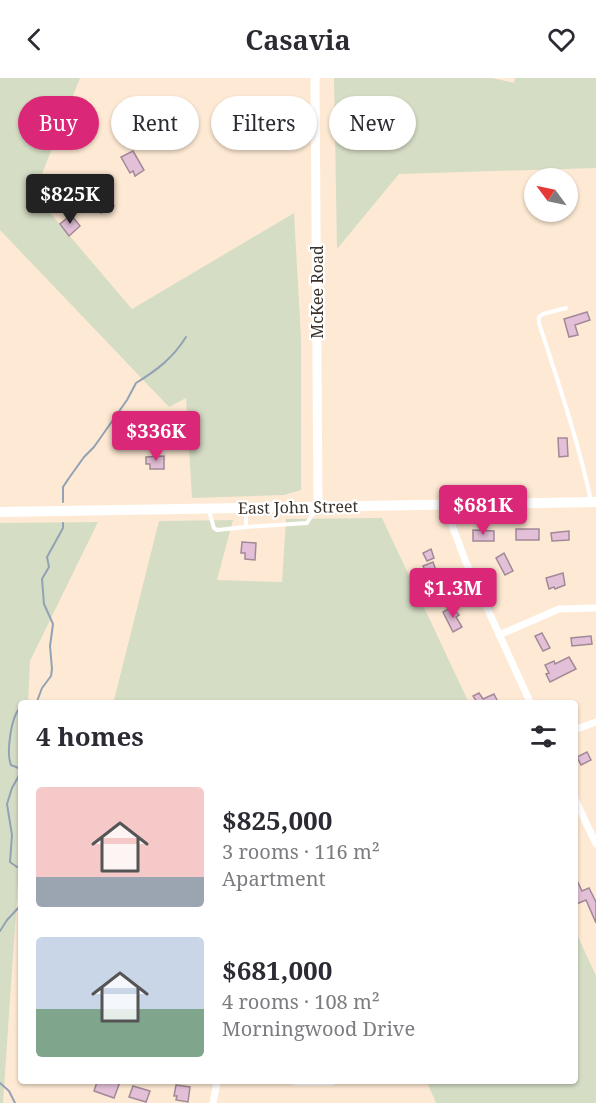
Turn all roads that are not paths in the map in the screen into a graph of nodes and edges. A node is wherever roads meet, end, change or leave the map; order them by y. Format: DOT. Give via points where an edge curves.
graph roads {
  1 [pos="315,78"];
  2 [pos="566,308"];
  3 [pos="594,502"];
  4 [pos="448,505"];
  5 [pos="318,507"];
  6 [pos="208,508"];
  7 [pos="246,509"];
  8 [pos="0,512"];
  9 [pos="246,527"];
  10 [pos="596,608"];
  11 [pos="498,635"];
  12 [pos="529,700"];
  13 [pos="596,722"];
  14 [pos="578,729"];
  15 [pos="578,806"];
  16 [pos="596,844"];
  17 [pos="218,1084"];
  18 [pos="213,1103"];
  1 -- 5 [label="street, McKee Road"];
  2 -- 3 [label="lane" via="543,314 538,323"];
  3 -- 4 [label="main road, East John Street"];
  4 -- 5 [label="main road, East John Street"];
  4 -- 11 [label="street" via="465,560"];
  5 -- 7 [label="main road, East John Street"];
  5 -- 9 [label="lane" via="307,523"];
  6 -- 7 [label="main road, East John Street"];
  6 -- 8 [label="main road, East John Street"];
  6 -- 9 [label="lane" via="218,530"];
  7 -- 9 [label="lane"];
  10 -- 11 [label="street" via="559,609"];
  11 -- 12 [label="street"];
  13 -- 14 [label="street"];
  15 -- 16 [label="street"];
  17 -- 18 [label="street"];
}
